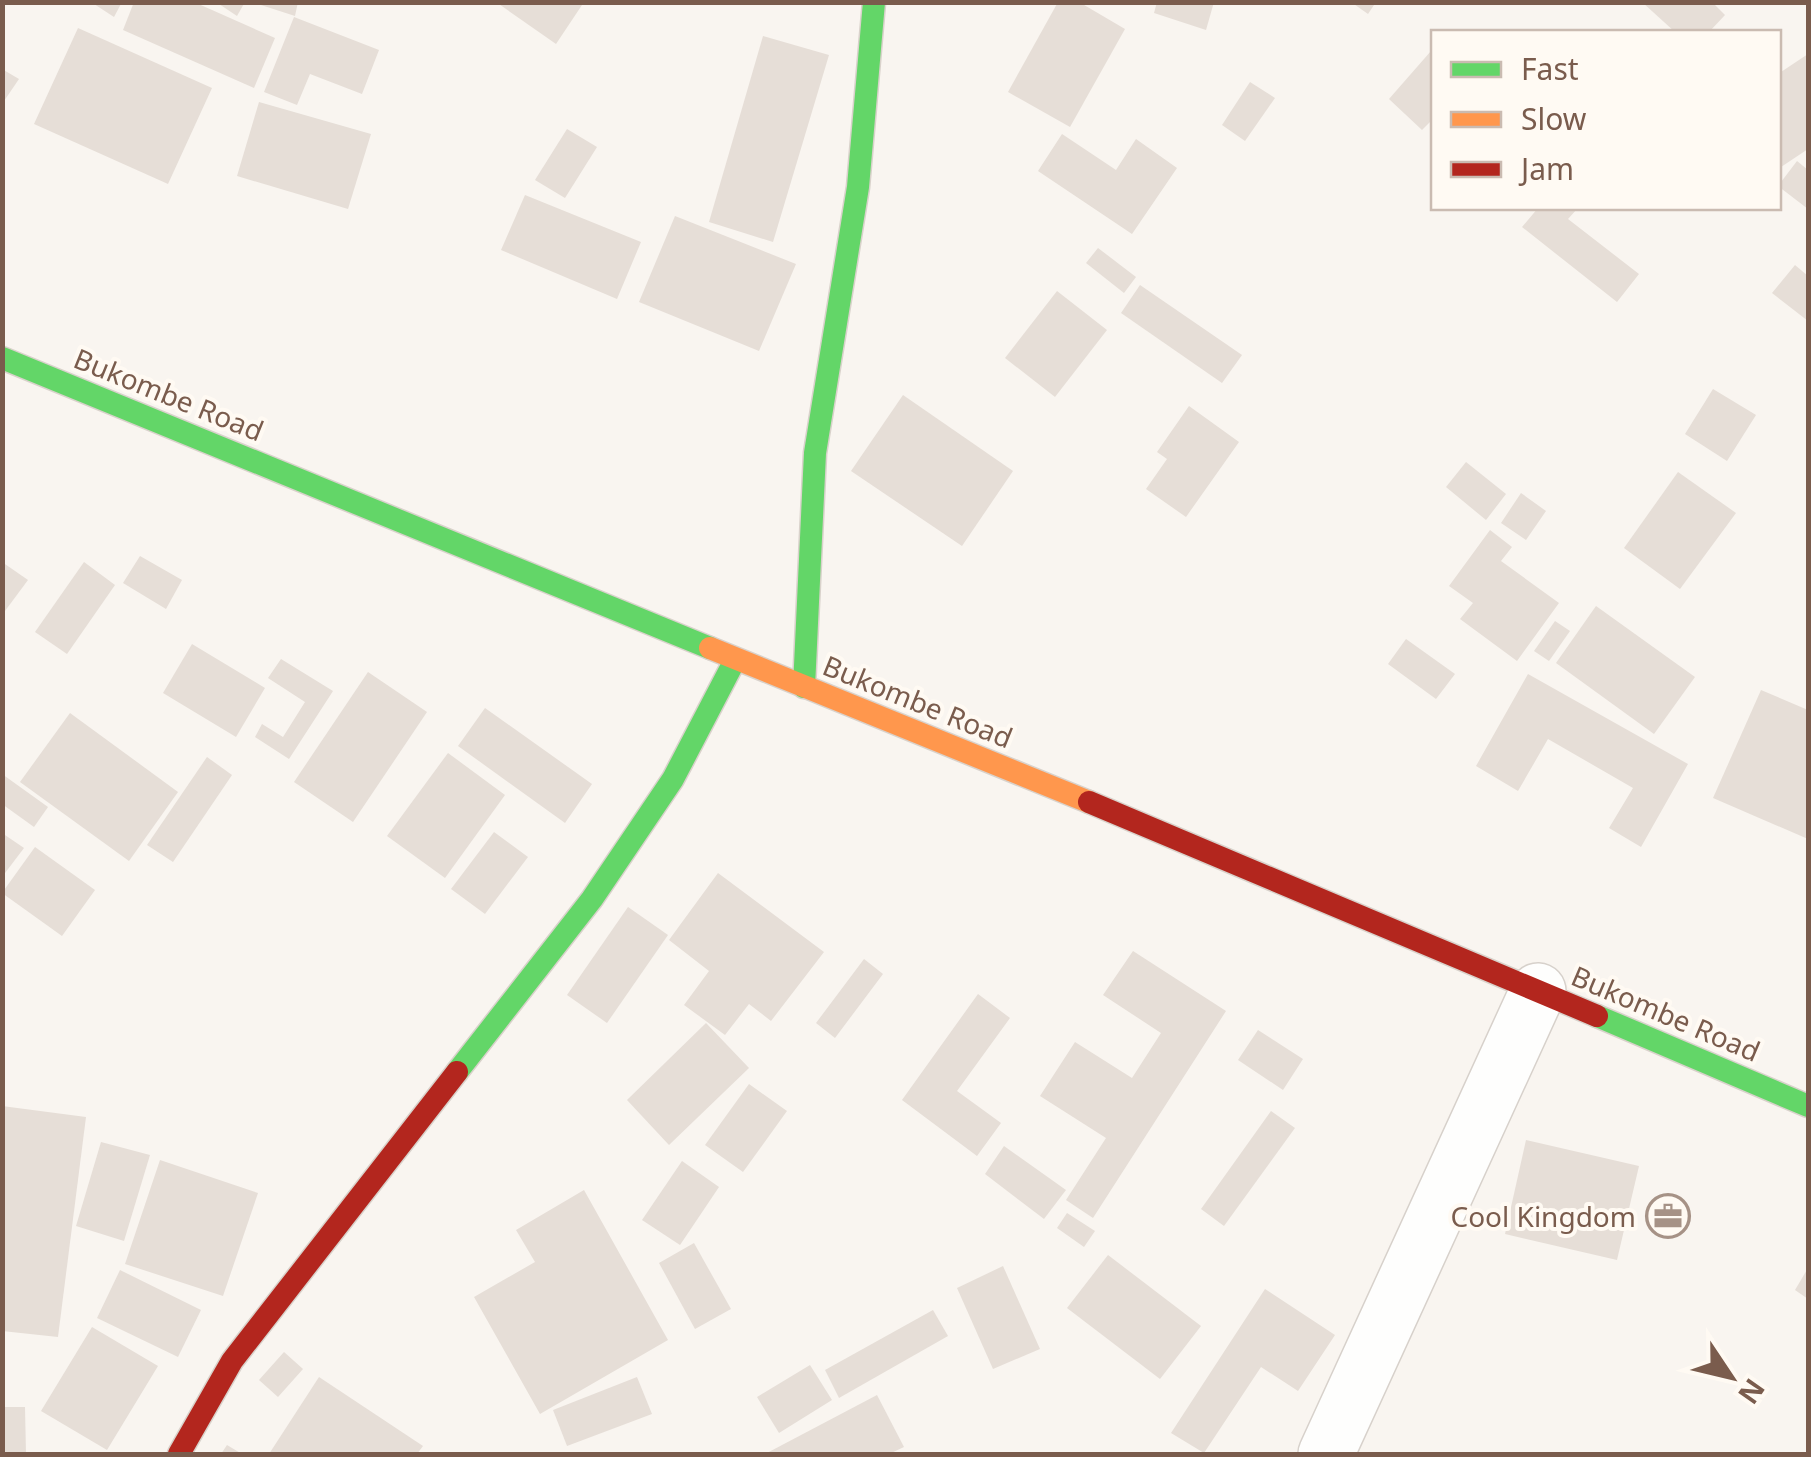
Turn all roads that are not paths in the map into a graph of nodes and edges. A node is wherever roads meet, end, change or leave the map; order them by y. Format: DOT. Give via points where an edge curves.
graph roads {
  1 [pos="874,2"];
  2 [pos="2,358"];
  3 [pos="735,660"];
  4 [pos="804,687"];
  5 [pos="1538,991"];
  6 [pos="1808,1106"];
  7 [pos="180,1454"];
  8 [pos="1326,1454"];
  1 -- 4 [label="main road" via="858,187 815,453"];
  2 -- 3 [label="main road, Bukombe Road"];
  3 -- 4 [label="main road, Bukombe Road"];
  3 -- 7 [label="main road" via="673,779 592,899 232,1361"];
  4 -- 5 [label="main road, Bukombe Road"];
  5 -- 6 [label="main road, Bukombe Road"];
  5 -- 8 [label="street"];
}
